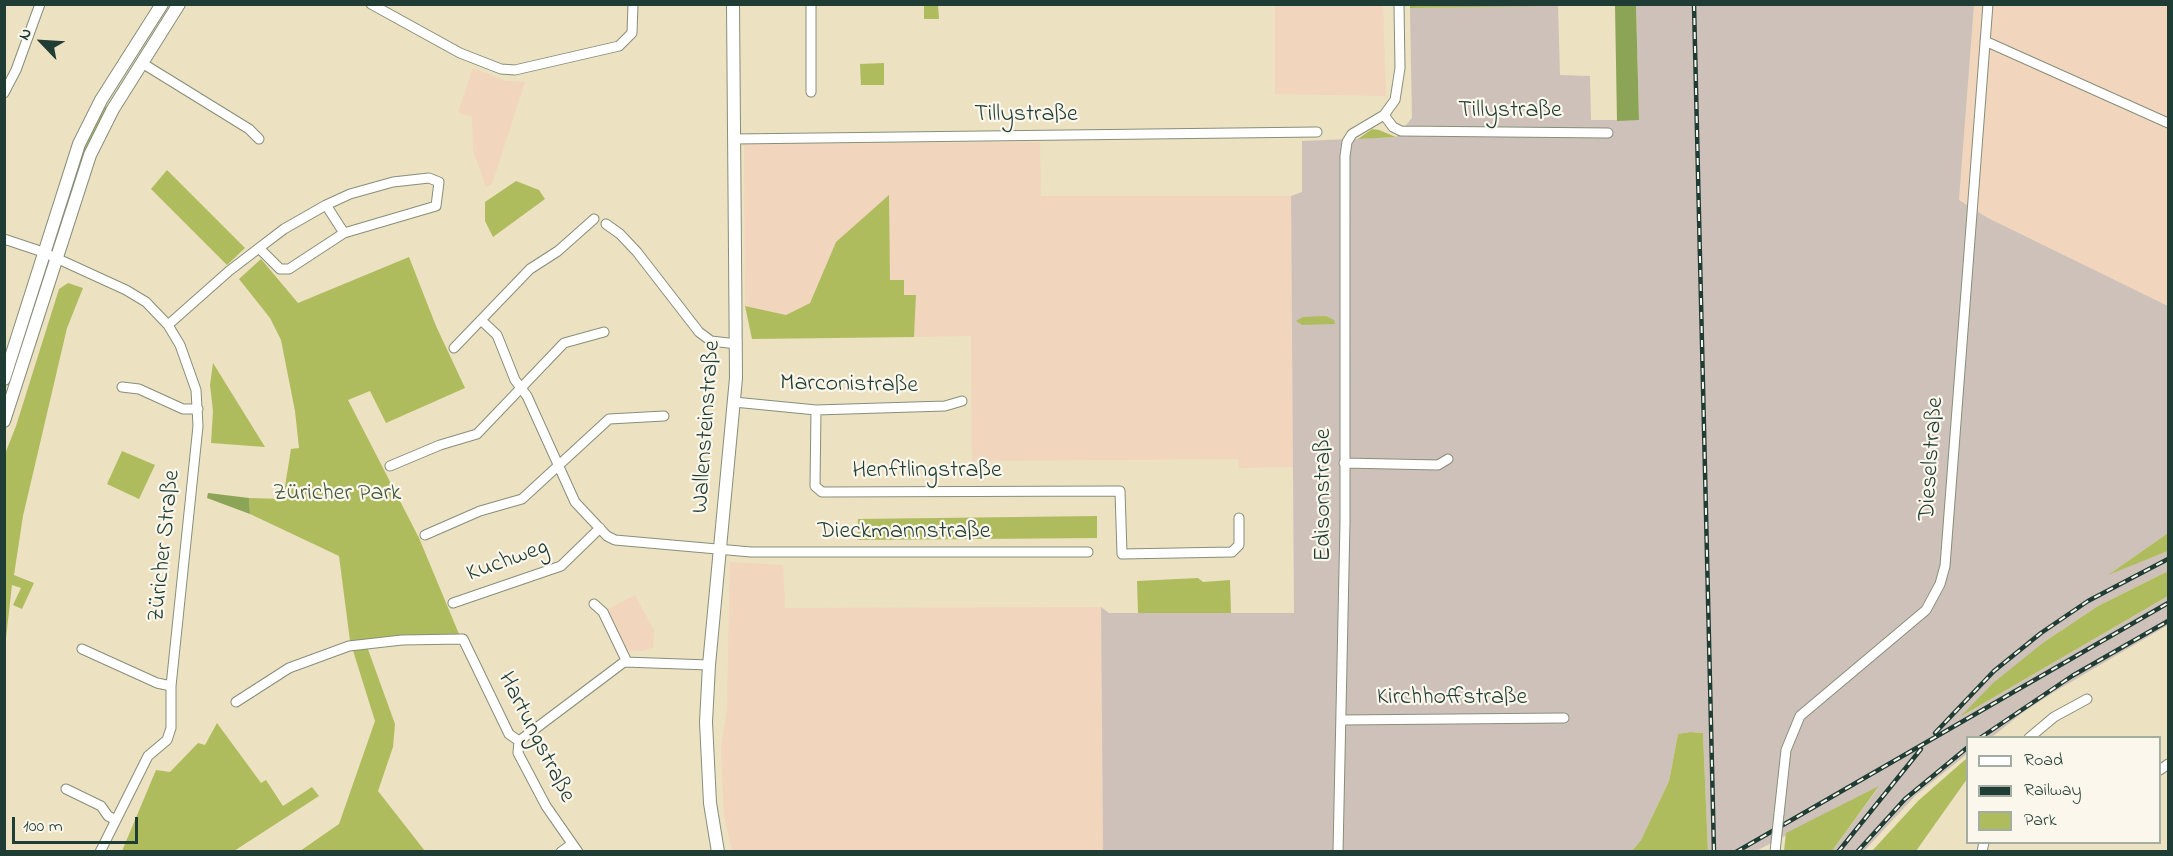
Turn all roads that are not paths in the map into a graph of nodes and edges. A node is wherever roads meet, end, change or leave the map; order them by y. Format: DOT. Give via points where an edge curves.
graph roads {
  1 [pos="40,4"];
  2 [pos="162,4"];
  3 [pos="179,4"];
  4 [pos="372,4"];
  5 [pos="633,4"];
  6 [pos="733,4"];
  7 [pos="811,4"];
  8 [pos="1399,4"];
  9 [pos="1988,4"];
  10 [pos="1985,41"];
  11 [pos="130,55"];
  12 [pos="142,63"];
  13 [pos="811,92"];
  14 [pos="4,93"];
  15 [pos="1384,115"];
  16 [pos="2169,123"];
  17 [pos="1317,132"];
  18 [pos="1608,133"];
  19 [pos="259,139"];
  20 [pos="734,139"];
  21 [pos="326,205"];
  22 [pos="594,219"];
  23 [pos="606,224"];
  24 [pos="344,233"];
  25 [pos="4,239"];
  26 [pos="259,248"];
  27 [pos="43,252"];
  28 [pos="56,258"];
  29 [pos="482,320"];
  30 [pos="168,325"];
  31 [pos="604,332"];
  32 [pos="737,344"];
  33 [pos="454,348"];
  34 [pos="4,378"];
  35 [pos="122,387"];
  36 [pos="522,389"];
  37 [pos="962,401"];
  38 [pos="734,402"];
  39 [pos="198,409"];
  40 [pos="816,410"];
  41 [pos="664,416"];
  42 [pos="4,421"];
  43 [pos="1448,459"];
  44 [pos="1344,463"];
  45 [pos="390,466"];
  46 [pos="559,468"];
  47 [pos="1239,518"];
  48 [pos="600,528"];
  49 [pos="425,535"];
  50 [pos="720,551"];
  51 [pos="1088,552"];
  52 [pos="453,603"];
  53 [pos="594,604"];
  54 [pos="82,649"];
  55 [pos="627,662"];
  56 [pos="709,665"];
  57 [pos="171,686"];
  58 [pos="2087,699"];
  59 [pos="236,702"];
  60 [pos="1564,718"];
  61 [pos="1341,720"];
  62 [pos="2031,736"];
  63 [pos="519,741"];
  64 [pos="66,789"];
  65 [pos="116,820"];
  66 [pos="575,848"];
  67 [pos="100,852"];
  68 [pos="561,852"];
  69 [pos="718,852"];
  70 [pos="1338,852"];
  71 [pos="1776,852"];
  1 -- 14 [label="street"];
  2 -- 11 [label="main road"];
  3 -- 12 [label="main road"];
  4 -- 5 [label="street" via="460,53 501,69 515,70 619,46 632,33"];
  6 -- 20 [label="main road, Wallensteinstraße"];
  7 -- 13 [label="street"];
  8 -- 15 [label="street" via="1399,80 1395,100"];
  9 -- 10 [label="street, Dieselstraße"];
  10 -- 16 [label="street"];
  10 -- 71 [label="street, Dieselstraße, bridge" via="1945,566 1926,610 1800,716 1786,750"];
  11 -- 12 [label="main road"];
  11 -- 27 [label="main road" via="78,144"];
  12 -- 19 [label="street"];
  12 -- 28 [label="main road" via="90,155"];
  15 -- 18 [label="street, Tillystraße" via="1401,131"];
  15 -- 44 [label="street, Edisonstraße" via="1356,129 1348,138 1344,183"];
  17 -- 20 [label="street, Tillystraße"];
  20 -- 32 [label="main road, Wallensteinstraße"];
  21 -- 24 [label="street"];
  21 -- 24 [label="street" via="393,182 429,178 439,182 436,206"];
  21 -- 26 [label="street"];
  22 -- 29 [label="street" via="558,251 530,269"];
  23 -- 32 [label="street" via="621,234 699,332 711,341"];
  24 -- 26 [label="street" via="289,269 280,269"];
  25 -- 27 [label="street, Züricher Straße"];
  26 -- 30 [label="street"];
  27 -- 28 [label="street, Züricher Straße"];
  27 -- 34 [label="main road"];
  28 -- 30 [label="street, Züricher Straße" via="126,290 146,302"];
  28 -- 42 [label="main road"];
  29 -- 33 [label="street"];
  29 -- 36 [label="street, Dieckmannstraße" via="497,335"];
  30 -- 39 [label="street, Züricher Straße" via="190,366"];
  31 -- 36 [label="street" via="564,344"];
  32 -- 38 [label="main road, Wallensteinstraße"];
  35 -- 39 [label="street" via="139,389 183,409"];
  36 -- 45 [label="street" via="477,434"];
  36 -- 46 [label="street, Dieckmannstraße"];
  37 -- 40 [label="street, Marconistraße" via="945,406"];
  38 -- 40 [label="street, Marconistraße"];
  38 -- 50 [label="main road, Wallensteinstraße"];
  39 -- 57 [label="street, Züricher Straße"];
  40 -- 47 [label="street, Henftlingstraße" via="815,486 822,492 1120,491 1122,555 1232,552 1239,545"];
  41 -- 46 [label="street" via="609,419"];
  43 -- 44 [label="street" via="1438,465"];
  44 -- 61 [label="street, Edisonstraße"];
  46 -- 48 [label="street, Dieckmannstraße" via="575,502"];
  46 -- 49 [label="street" via="522,499 480,511"];
  48 -- 50 [label="street, Dieckmannstraße" via="615,540 683,544"];
  48 -- 52 [label="street, Kuchweg" via="561,566"];
  50 -- 51 [label="street, Dieckmannstraße"];
  50 -- 56 [label="main road, Wallensteinstraße"];
  53 -- 55 [label="street" via="603,612"];
  54 -- 57 [label="street"];
  55 -- 56 [label="street"];
  55 -- 63 [label="street"];
  56 -- 69 [label="main road, Wallensteinstraße" via="706,748"];
  57 -- 65 [label="street, Züricher Straße" via="171,728 167,740 148,756"];
  58 -- 62 [label="street" via="2054,717"];
  59 -- 63 [label="street, Hartungstraße" via="289,668 341,649 402,640 463,639 508,734"];
  60 -- 61 [label="street, Kirchhoffstraße"];
  61 -- 70 [label="street, Edisonstraße"];
  63 -- 66 [label="street, Hartungstraße" via="518,753 546,806"];
  64 -- 65 [label="street" via="101,806"];
  65 -- 67 [label="street"];
  66 -- 68 [label="street"];
}
